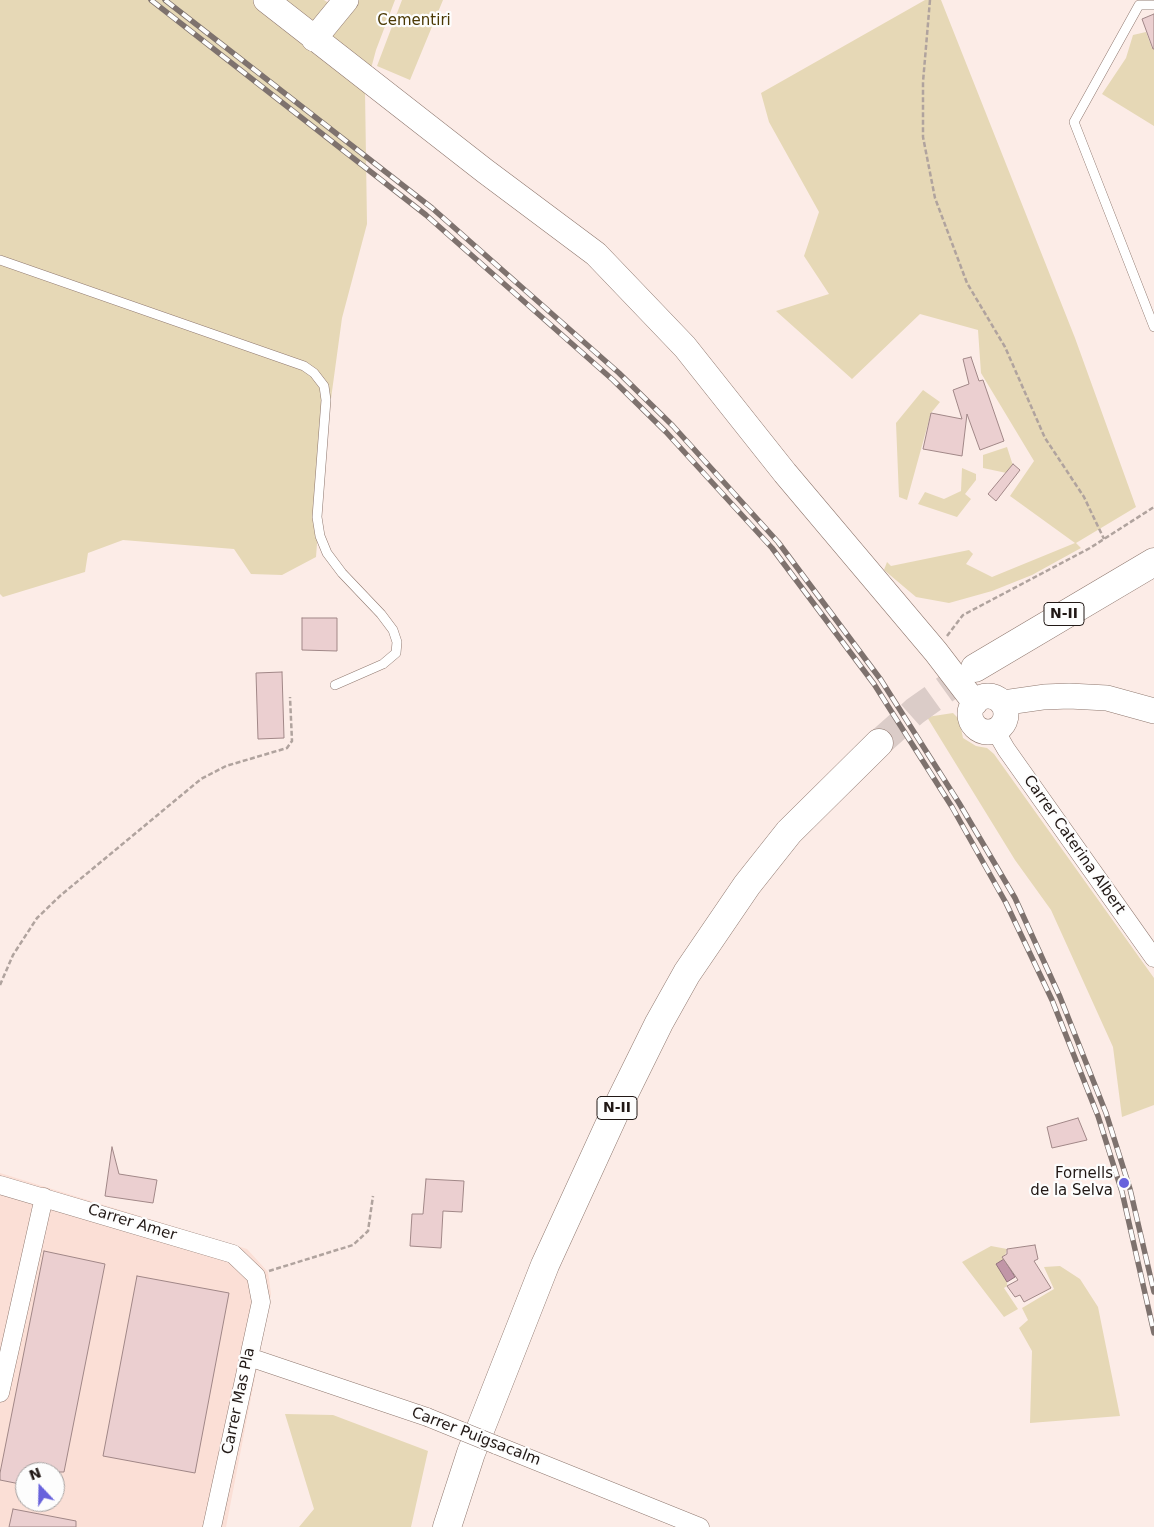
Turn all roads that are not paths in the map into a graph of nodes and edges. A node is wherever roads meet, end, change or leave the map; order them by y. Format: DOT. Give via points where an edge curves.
graph roads {
  1 [pos="266,0"];
  2 [pos="346,0"];
  3 [pos="1138,3"];
  4 [pos="1154,5"];
  5 [pos="314,39"];
  6 [pos="0,260"];
  7 [pos="1154,327"];
  8 [pos="1154,562"];
  9 [pos="975,668"];
  10 [pos="336,685"];
  11 [pos="975,702"];
  12 [pos="1002,703"];
  13 [pos="1154,711"];
  14 [pos="995,730"];
  15 [pos="879,743"];
  16 [pos="1154,958"];
  17 [pos="0,1185"];
  18 [pos="44,1197"];
  19 [pos="256,1276"];
  20 [pos="249,1357"];
  21 [pos="0,1393"];
  22 [pos="212,1527"];
  23 [pos="447,1527"];
  24 [pos="700,1527"];
  1 -- 5 [label="street"];
  2 -- 5 [label="street"];
  3 -- 4 [label="lane"];
  3 -- 7 [label="lane" via="1074,122"];
  5 -- 11 [label="street" via="596,254 685,347 785,474"];
  6 -- 10 [label="lane" via="304,366 314,373 324,386 326,400 317,517 320,536 327,553 381,614 397,642 396,654 383,664"];
  8 -- 9 [label="highway, N-II"];
  11 -- 12 [label="street" via="988,697"];
  11 -- 14 [label="street" via="970,716 973,724 985,732"];
  12 -- 13 [label="street" via="1044,697 1107,698"];
  12 -- 14 [label="street" via="1005,719"];
  14 -- 16 [label="street, Carrer Caterina Albert"];
  15 -- 23 [label="highway, N-II" via="789,832 766,861 726,913 659,1023 546,1265 471,1453"];
  17 -- 18 [label="street, Carrer Amer"];
  18 -- 19 [label="street, Carrer Amer" via="233,1254"];
  18 -- 21 [label="street"];
  19 -- 20 [label="street, Carrer Mas Pla" via="261,1302"];
  20 -- 22 [label="street, Carrer Mas Pla"];
  20 -- 24 [label="street, Carrer Puigsacalm, bridge" via="427,1417"];
}
